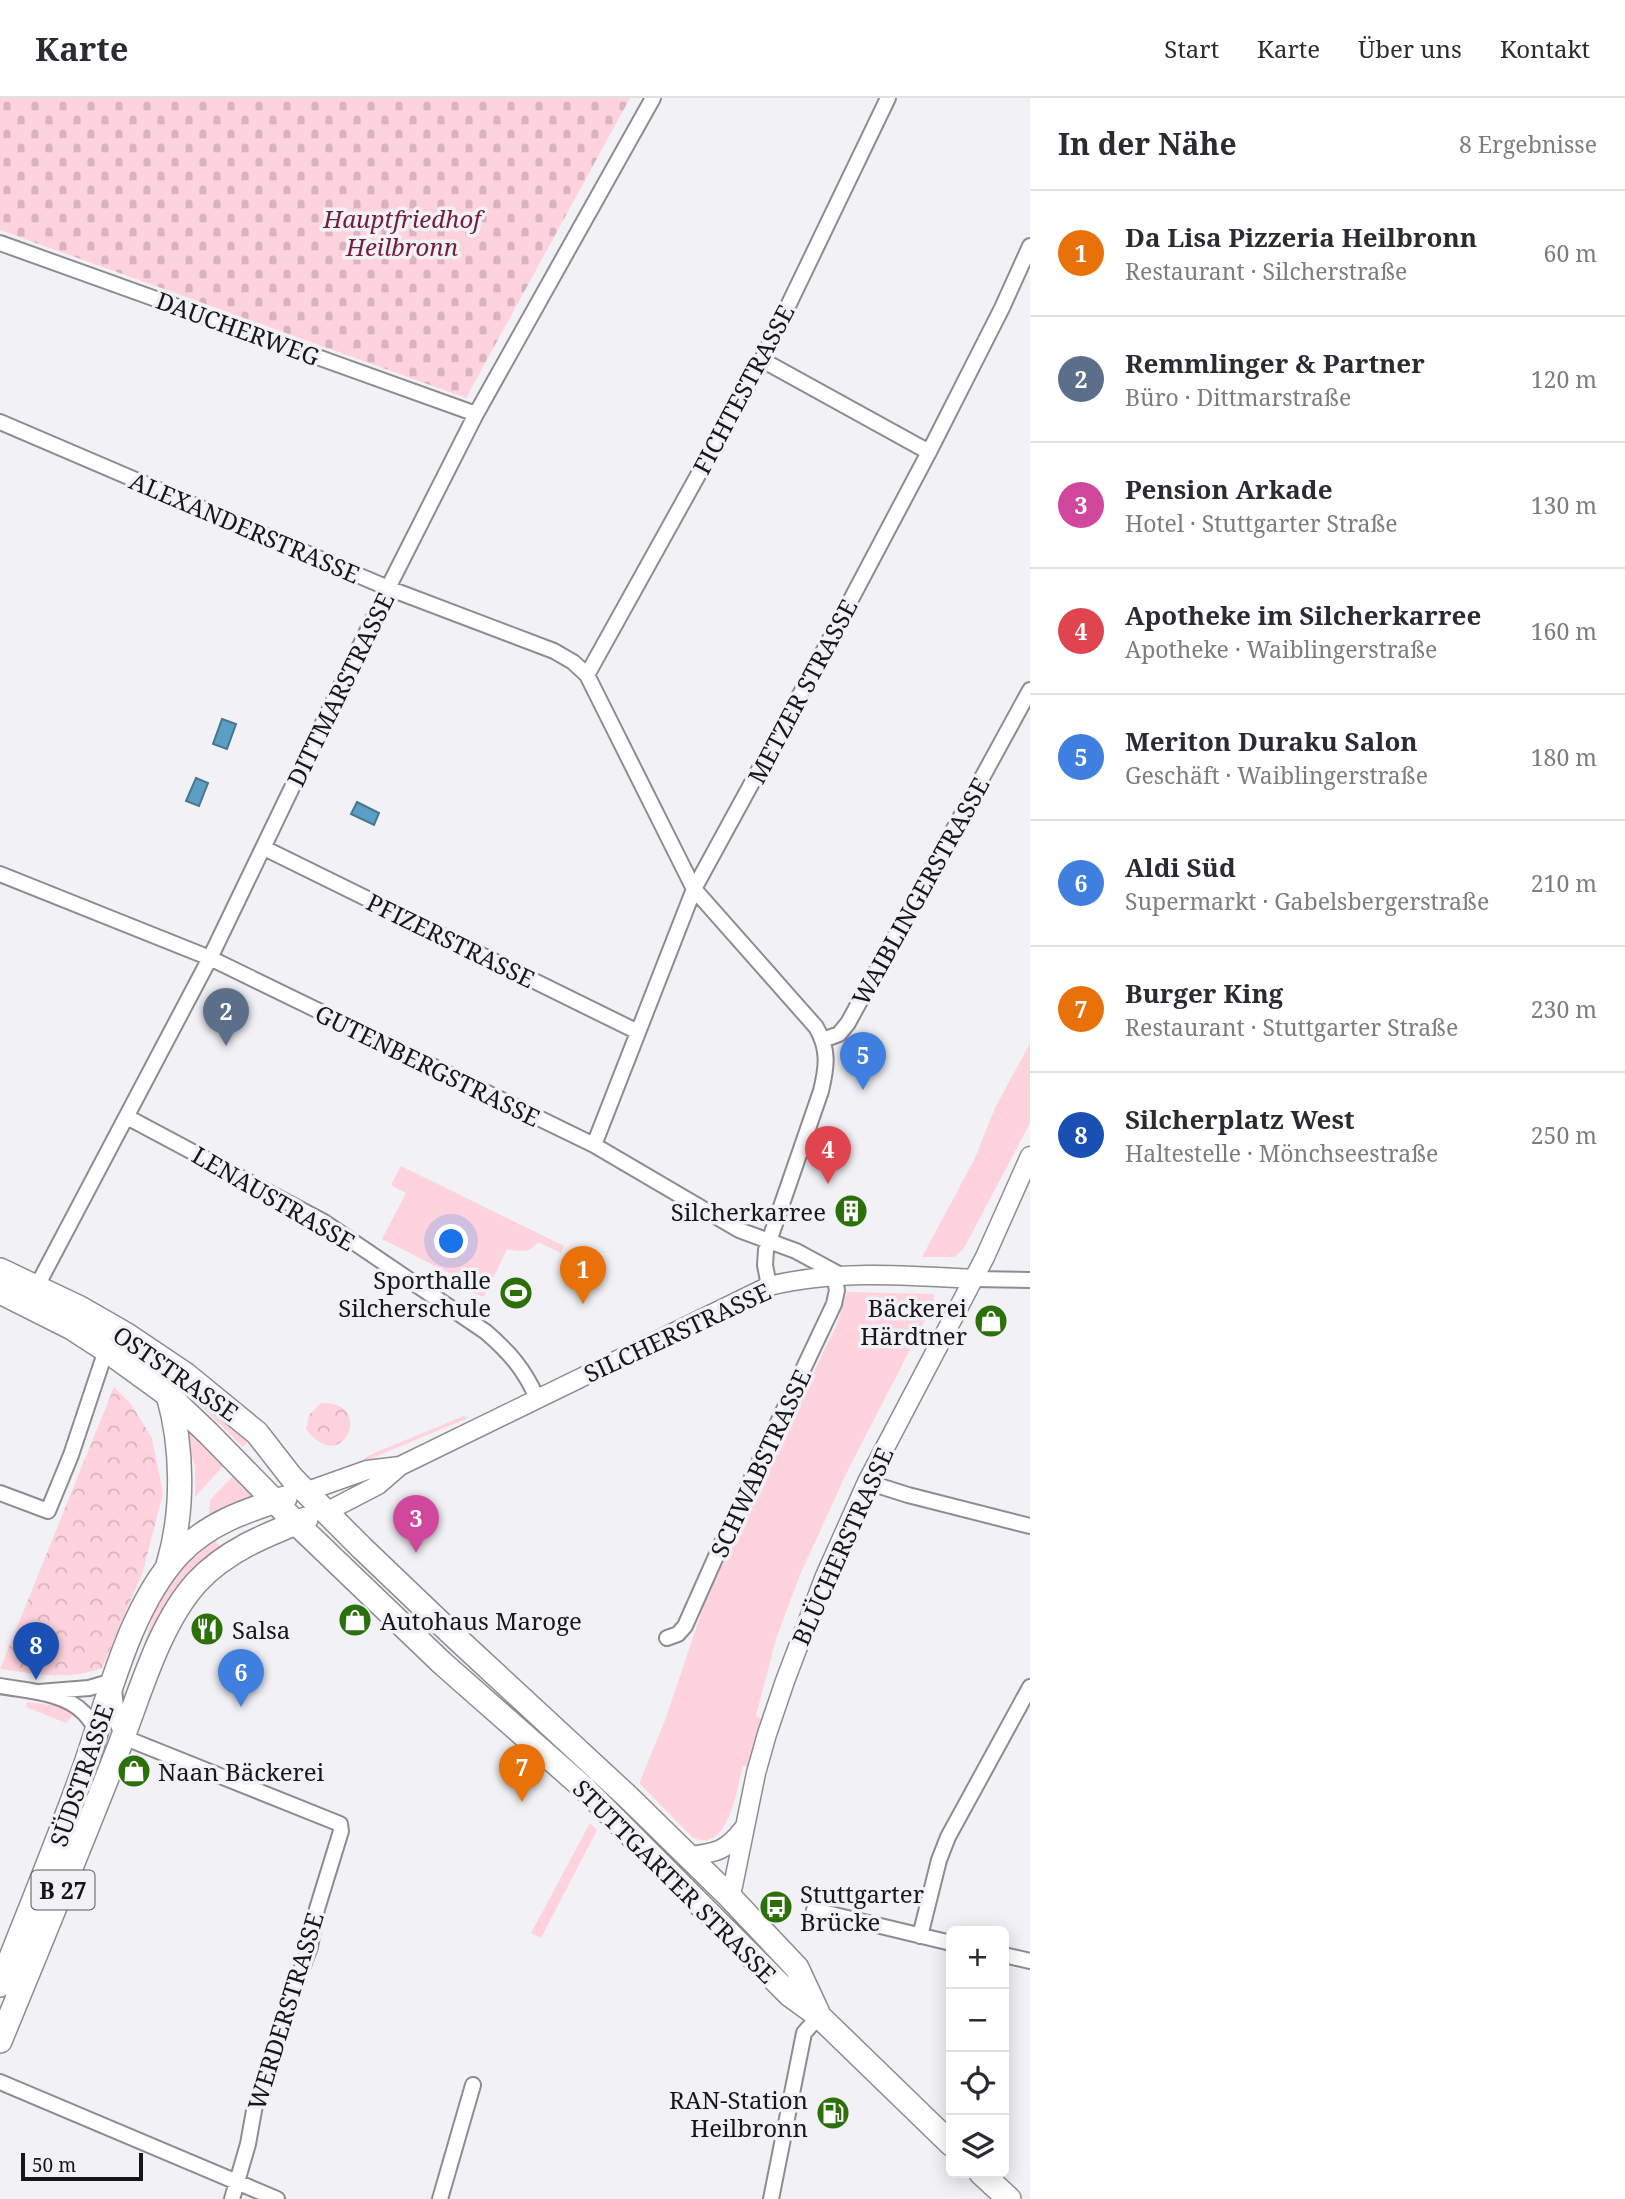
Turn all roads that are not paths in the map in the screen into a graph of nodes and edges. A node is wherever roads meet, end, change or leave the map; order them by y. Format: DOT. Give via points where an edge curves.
graph roads {
  1 [pos="653,98"];
  2 [pos="888,98"];
  3 [pos="0,243"];
  4 [pos="1030,246"];
  5 [pos="762,360"];
  6 [pos="476,414"];
  7 [pos="0,422"];
  8 [pos="929,452"];
  9 [pos="388,588"];
  10 [pos="587,675"];
  11 [pos="1030,690"];
  12 [pos="264,848"];
  13 [pos="0,874"];
  14 [pos="695,889"];
  15 [pos="210,958"];
  16 [pos="638,1032"];
  17 [pos="824,1040"];
  18 [pos="127,1116"];
  19 [pos="594,1145"];
  20 [pos="1030,1156"];
  21 [pos="1022,1190"];
  22 [pos="770,1240"];
  23 [pos="0,1270"];
  24 [pos="840,1277"];
  25 [pos="973,1279"];
  26 [pos="1030,1280"];
  27 [pos="37,1286"];
  28 [pos="769,1286"];
  29 [pos="0,1292"];
  30 [pos="106,1350"];
  31 [pos="168,1395"];
  32 [pos="537,1398"];
  33 [pos="400,1466"];
  34 [pos="867,1482"];
  35 [pos="305,1492"];
  36 [pos="0,1493"];
  37 [pos="274,1502"];
  38 [pos="326,1512"];
  39 [pos="296,1523"];
  40 [pos="1030,1526"];
  41 [pos="167,1568"];
  42 [pos="667,1638"];
  43 [pos="113,1681"];
  44 [pos="0,1686"];
  45 [pos="1030,1687"];
  46 [pos="39,1692"];
  47 [pos="98,1730"];
  48 [pos="123,1737"];
  49 [pos="745,1826"];
  50 [pos="689,1856"];
  51 [pos="722,1889"];
  52 [pos="814,1910"];
  53 [pos="707,1912"];
  54 [pos="920,1936"];
  55 [pos="946,1942"];
  56 [pos="1009,1956"];
  57 [pos="1030,1961"];
  58 [pos="0,1985"];
  59 [pos="819,2016"];
  60 [pos="0,2041"];
  61 [pos="0,2082"];
  62 [pos="473,2085"];
  63 [pos="946,2139"];
  64 [pos="986,2178"];
  65 [pos="237,2182"];
  66 [pos="232,2199"];
  67 [pos="277,2199"];
  68 [pos="440,2199"];
  69 [pos="771,2199"];
  70 [pos="1009,2199"];
  1 -- 6 [label="street, DITTMARSTRASSE"];
  2 -- 5 [label="street, FICHTESTRASSE"];
  3 -- 6 [label="street, DAUCHERWEG"];
  4 -- 8 [label="street, METZER STRASSE"];
  5 -- 8 [label="street"];
  5 -- 10 [label="street, FICHTESTRASSE"];
  6 -- 9 [label="street, DITTMARSTRASSE"];
  7 -- 9 [label="street, ALEXANDERSTRASSE"];
  8 -- 14 [label="street, METZER STRASSE"];
  9 -- 10 [label="street, ALEXANDERSTRASSE" via="554,651"];
  9 -- 12 [label="street, DITTMARSTRASSE"];
  10 -- 14 [label="street, ALEXANDERSTRASSE"];
  11 -- 17 [label="street, WAIBLINGERSTRASSE" via="848,1023 839,1034"];
  12 -- 15 [label="street, DITTMARSTRASSE"];
  12 -- 16 [label="street, PFIZERSTRASSE"];
  13 -- 15 [label="street, GUTENBERGSTRASSE"];
  14 -- 16 [label="street, METZER STRASSE"];
  14 -- 17 [label="street, ALEXANDERSTRASSE"];
  15 -- 18 [label="street, DITTMARSTRASSE"];
  15 -- 19 [label="street, GUTENBERGSTRASSE"];
  16 -- 19 [label="street, METZER STRASSE"];
  17 -- 22 [label="street" via="824,1080"];
  18 -- 27 [label="street, DITTMARSTRASSE"];
  18 -- 32 [label="street, LENAUSTRASSE" via="324,1222 486,1332 510,1352"];
  19 -- 22 [label="street, GUTENBERGSTRASSE" via="739,1230"];
  20 -- 21 [label="street, BLÜCHERSTRASSE"];
  21 -- 25 [label="street, BLÜCHERSTRASSE"];
  22 -- 24 [label="street, GUTENBERGSTRASSE"];
  22 -- 28 [label="street" via="765,1265"];
  23 -- 27 [label="main road, OSTSTRASSE"];
  24 -- 25 [label="street, SILCHERSTRASSE"];
  24 -- 28 [label="street, SILCHERSTRASSE"];
  24 -- 42 [label="street, SCHWABSTRASSE" via="835,1304 685,1626"];
  25 -- 26 [label="street"];
  25 -- 34 [label="street, BLÜCHERSTRASSE"];
  27 -- 35 [label="main road, OSTSTRASSE" via="127,1335 185,1374 257,1433"];
  28 -- 32 [label="street, SILCHERSTRASSE"];
  29 -- 30 [label="main road, OSTSTRASSE"];
  30 -- 31 [label="main road, OSTSTRASSE"];
  30 -- 36 [label="street" via="48,1511"];
  31 -- 37 [label="main road, STUTTGARTER STRASSE"];
  31 -- 41 [label="main road, B 27" via="179,1465 177,1532"];
  32 -- 33 [label="street, SILCHERSTRASSE"];
  33 -- 35 [label="street, SILCHERSTRASSE" via="367,1470"];
  33 -- 38 [label="street, SILCHERSTRASSE" via="379,1485"];
  34 -- 40 [label="street"];
  34 -- 49 [label="street, BLÜCHERSTRASSE" via="785,1681"];
  35 -- 37 [label="main road"];
  35 -- 38 [label="main road, OSTSTRASSE"];
  37 -- 39 [label="main road, STUTTGARTER STRASSE"];
  37 -- 41 [label="main road" via="212,1527"];
  38 -- 39 [label="main road"];
  38 -- 50 [label="main road, STUTTGARTER STRASSE"];
  39 -- 48 [label="main road, B 27" via="227,1556 197,1582 152,1660"];
  39 -- 53 [label="main road, STUTTGARTER STRASSE" via="442,1663 584,1789"];
  41 -- 43 [label="main road, B 27" via="145,1604"];
  43 -- 46 [label="street"];
  43 -- 47 [label="main road, SÜDSTRASSE / B 27"];
  43 -- 48 [label="street"];
  44 -- 46 [label="street"];
  45 -- 54 [label="street" via="954,1822 939,1860"];
  46 -- 47 [label="street" via="75,1705"];
  47 -- 58 [label="main road, SÜDSTRASSE / B 27"];
  48 -- 60 [label="main road, SÜDSTRASSE / B 27"];
  48 -- 65 [label="street, WERDERSTRASSE" via="340,1824 310,1947 255,2105"];
  49 -- 50 [label="street" via="733,1842 715,1853"];
  49 -- 51 [label="street, BLÜCHERSTRASSE" via="733,1886"];
  50 -- 51 [label="main road, STUTTGARTER STRASSE"];
  51 -- 53 [label="street"];
  51 -- 59 [label="main road, STUTTGARTER STRASSE" via="797,1968"];
  52 -- 54 [label="street"];
  53 -- 59 [label="main road, STUTTGARTER STRASSE" via="790,1996"];
  54 -- 55 [label="street"];
  56 -- 57 [label="street"];
  59 -- 63 [label="main road, STUTTGARTER STRASSE"];
  59 -- 69 [label="street" via="804,2033"];
  61 -- 65 [label="street"];
  62 -- 68 [label="street"];
  64 -- 70 [label="main road"];
  65 -- 66 [label="street, WERDERSTRASSE"];
  65 -- 67 [label="street"];
}
